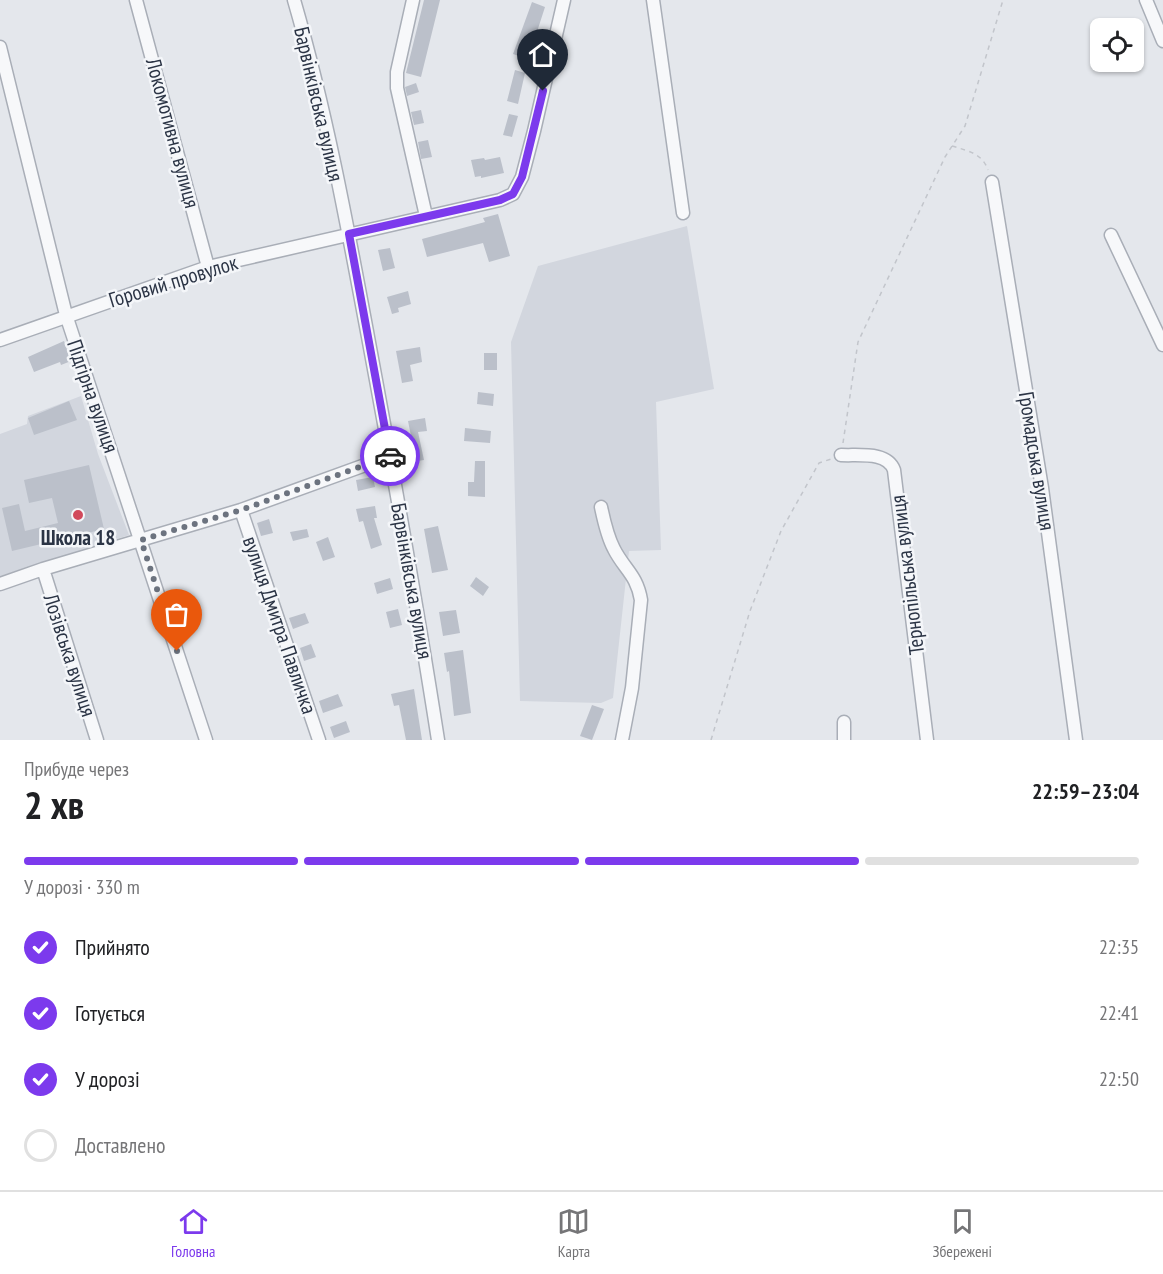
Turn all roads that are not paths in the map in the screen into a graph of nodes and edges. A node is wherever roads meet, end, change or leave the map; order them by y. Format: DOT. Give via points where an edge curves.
graph roads {
  1 [pos="136,0"];
  2 [pos="294,0"];
  3 [pos="413,0"];
  4 [pos="564,0"];
  5 [pos="653,0"];
  6 [pos="1146,0"];
  7 [pos="1163,41"];
  8 [pos="0,47"];
  9 [pos="992,182"];
  10 [pos="683,213"];
  11 [pos="426,216"];
  12 [pos="349,234"];
  13 [pos="1111,235"];
  14 [pos="208,267"];
  15 [pos="66,315"];
  16 [pos="0,339"];
  17 [pos="1163,345"];
  18 [pos="841,455"];
  19 [pos="390,456"];
  20 [pos="601,507"];
  21 [pos="241,510"];
  22 [pos="141,540"];
  23 [pos="43,569"];
  24 [pos="0,584"];
  25 [pos="844,722"];
  26 [pos="97,740"];
  27 [pos="206,740"];
  28 [pos="319,740"];
  29 [pos="438,740"];
  30 [pos="622,740"];
  31 [pos="844,740"];
  32 [pos="927,740"];
  33 [pos="1076,740"];
  1 -- 14 [label="street, Локомотивна вулиця"];
  2 -- 12 [label="street, Барвінківська вулиця" via="309,50"];
  3 -- 11 [label="street" via="397,88"];
  4 -- 11 [label="street, Горовий провулок" via="522,177 513,194"];
  5 -- 10 [label="street"];
  6 -- 7 [label="street"];
  8 -- 15 [label="street, Підгірна вулиця"];
  9 -- 33 [label="street, Громадська вулиця" via="1042,488"];
  11 -- 12 [label="street, Горовий провулок"];
  12 -- 14 [label="street, Горовий провулок"];
  12 -- 19 [label="street, Барвінківська вулиця"];
  13 -- 17 [label="street"];
  14 -- 15 [label="street, Горовий провулок"];
  15 -- 16 [label="street, Горовий провулок"];
  15 -- 22 [label="street, Підгірна вулиця"];
  18 -- 32 [label="street, Тернопільська вулиця" via="881,457 892,463"];
  19 -- 21 [label="street"];
  19 -- 29 [label="street, Барвінківська вулиця"];
  20 -- 30 [label="street" via="612,547 638,586 641,600"];
  21 -- 22 [label="street"];
  21 -- 28 [label="street, вулиця Дмитра Павличка"];
  22 -- 23 [label="street"];
  22 -- 27 [label="street, Підгірна вулиця"];
  23 -- 24 [label="street"];
  23 -- 26 [label="street, Лозівська вулиця"];
  25 -- 31 [label="street"];
}
